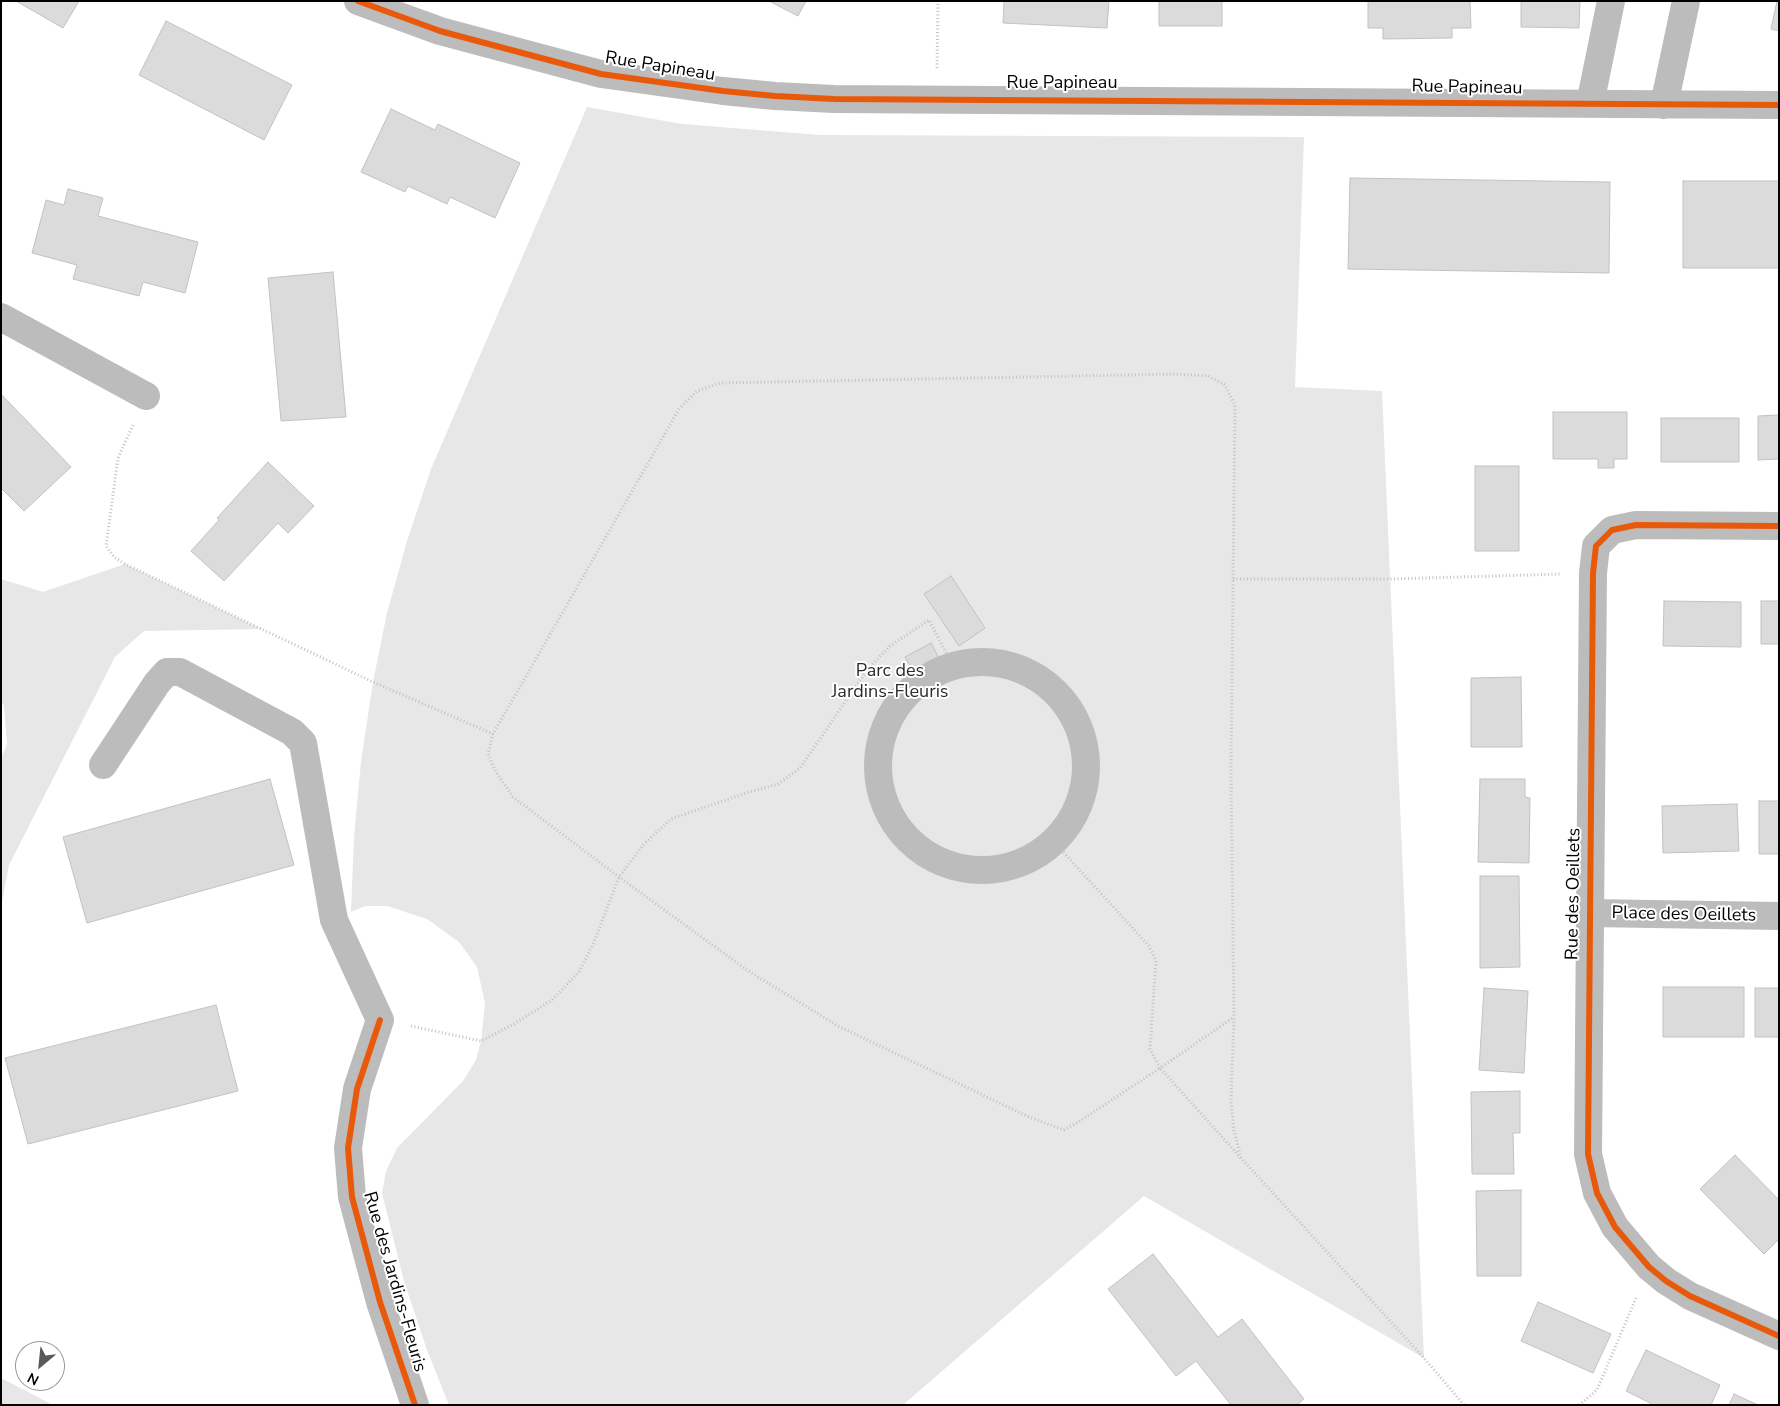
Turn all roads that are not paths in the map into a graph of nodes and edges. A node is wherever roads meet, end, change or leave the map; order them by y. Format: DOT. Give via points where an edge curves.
graph roads {
  1 [pos="358,1"];
  2 [pos="1611,1"];
  3 [pos="1686,1"];
  4 [pos="1590,104"];
  5 [pos="1664,105"];
  6 [pos="1779,106"];
  7 [pos="1,317"];
  8 [pos="146,396"];
  9 [pos="1779,526"];
  10 [pos="953,666"];
  11 [pos="103,765"];
  12 [pos="1589,914"];
  13 [pos="1779,916"];
  14 [pos="1779,1336"];
  15 [pos="415,1405"];
  1 -- 4 [label="street, Rue Papineau" via="440,31 601,74 723,92 834,99"];
  2 -- 4 [label="street"];
  3 -- 5 [label="street"];
  4 -- 5 [label="street, Rue Papineau"];
  5 -- 6 [label="street, Rue Papineau"];
  7 -- 8 [label="street"];
  9 -- 12 [label="street, Rue des Oeillets" via="1636,525 1612,530 1596,546"];
  10 -- 10 [label="street" via="1001,664 1039,679 1068,708 1078,727 1086,768 1078,808 1054,842 1016,865 995,870 973,870 951,866 930,857 898,828 880,787 878,765 883,736 899,703 914,687"];
  11 -- 15 [label="street, Rue des Jardins-Fleuris" via="156,683 167,672 180,672 292,732 303,743 334,920 380,1020 357,1089 348,1148 352,1197 380,1302"];
  12 -- 13 [label="street, Place des Oeillets"];
  12 -- 14 [label="street, Rue des Oeillets" via="1588,1154 1597,1193 1615,1227 1649,1267 1666,1281 1690,1296"];
}
